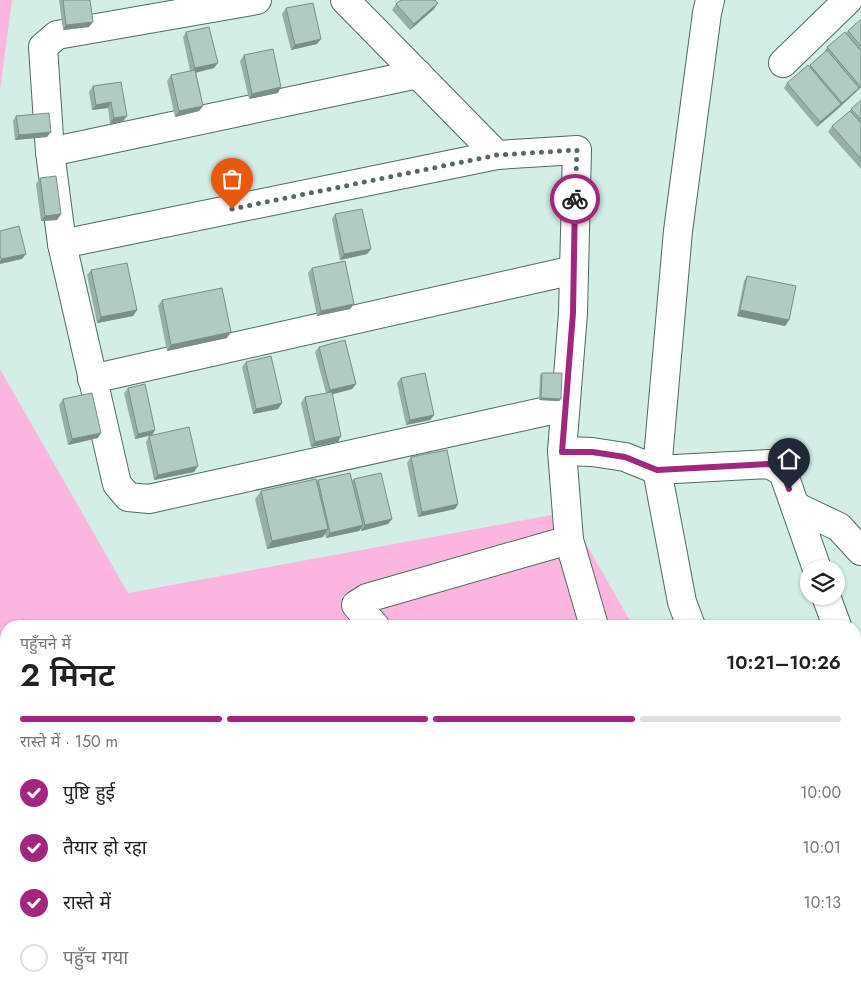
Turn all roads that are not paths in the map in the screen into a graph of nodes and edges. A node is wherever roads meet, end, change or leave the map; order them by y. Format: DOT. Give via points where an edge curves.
graph roads {
  1 [pos="257,0"];
  2 [pos="345,0"];
  3 [pos="710,0"];
  4 [pos="848,0"];
  5 [pos="783,63"];
  6 [pos="418,74"];
  7 [pos="50,152"];
  8 [pos="497,155"];
  9 [pos="62,244"];
  10 [pos="574,270"];
  11 [pos="92,379"];
  12 [pos="565,407"];
  13 [pos="562,452"];
  14 [pos="657,470"];
  15 [pos="795,506"];
  16 [pos="569,540"];
  17 [pos="861,551"];
  18 [pos="814,560"];
  19 [pos="829,605"];
  20 [pos="370,620"];
  21 [pos="592,620"];
  22 [pos="689,620"];
  23 [pos="835,620"];
  1 -- 7 [label="street" via="57,35 43,47"];
  2 -- 6 [label="street"];
  3 -- 14 [label="street" via="678,231"];
  4 -- 5 [label="street"];
  6 -- 7 [label="street"];
  6 -- 8 [label="street"];
  7 -- 9 [label="street"];
  8 -- 9 [label="street"];
  8 -- 10 [label="street" via="577,150"];
  9 -- 11 [label="street"];
  10 -- 11 [label="street"];
  10 -- 12 [label="street"];
  11 -- 12 [label="street" via="117,484 128,497 149,499"];
  12 -- 13 [label="street"];
  13 -- 14 [label="street" via="625,457"];
  13 -- 16 [label="street"];
  14 -- 15 [label="street" via="769,464 783,472"];
  14 -- 22 [label="street" via="682,602"];
  15 -- 17 [label="street" via="839,527"];
  15 -- 18 [label="street"];
  16 -- 20 [label="street" via="367,598 356,605"];
  16 -- 21 [label="street"];
  19 -- 23 [label="street"];
}
